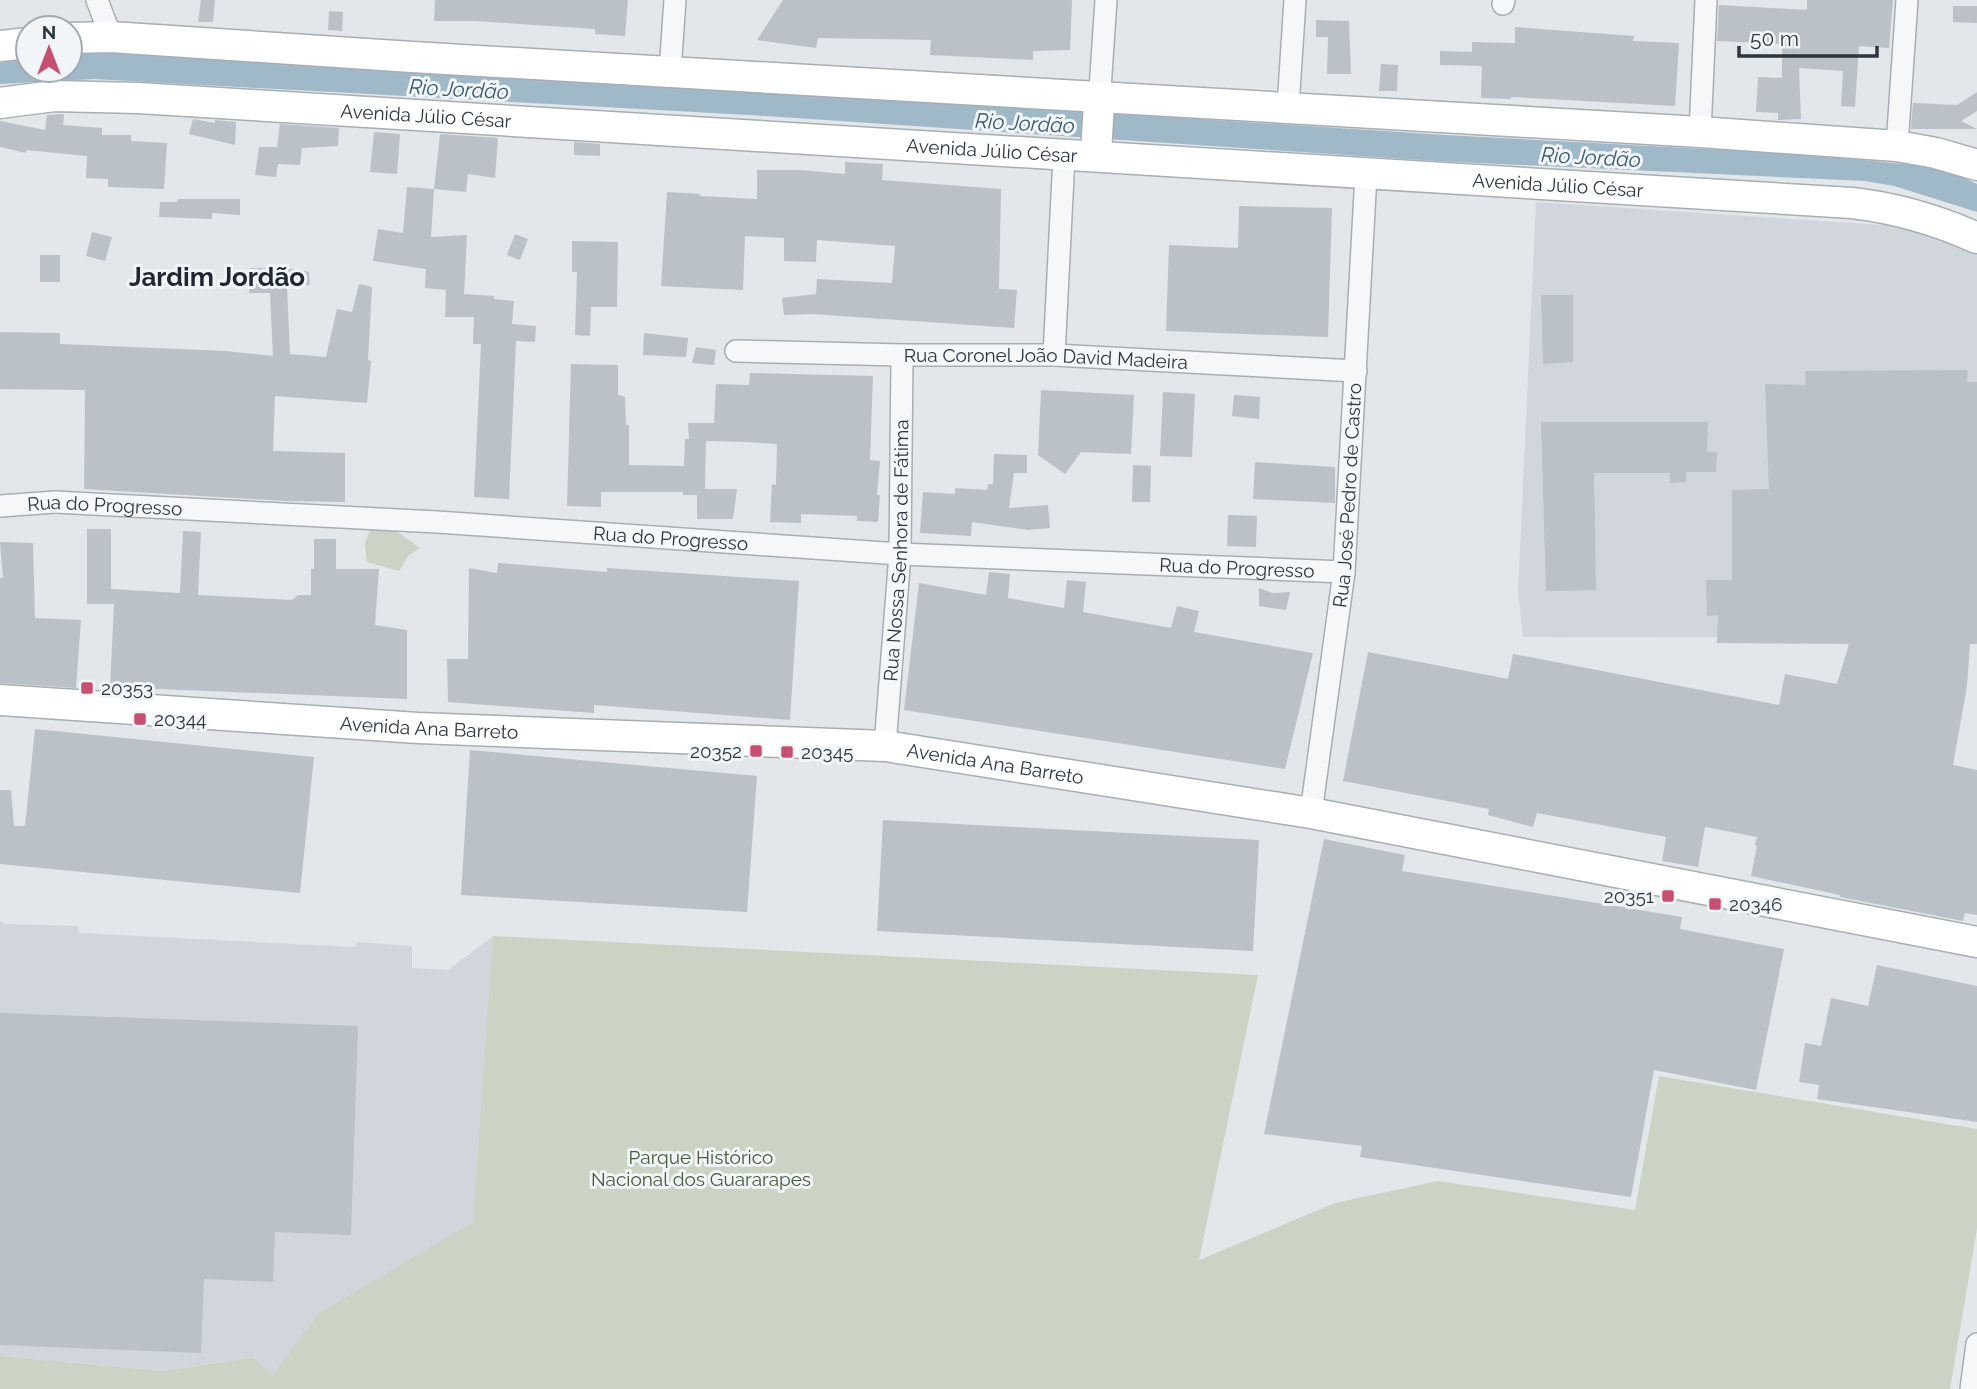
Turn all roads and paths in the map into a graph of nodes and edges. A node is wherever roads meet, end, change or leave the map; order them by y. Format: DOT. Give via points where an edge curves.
graph roads {
  1 [pos="97,0"];
  2 [pos="675,0"];
  3 [pos="1106,0"];
  4 [pos="1295,0"];
  5 [pos="1706,0"];
  6 [pos="1907,0"];
  7 [pos="111,37"];
  8 [pos="84,38"];
  9 [pos="670,71"];
  10 [pos="1099,100"];
  11 [pos="0,103"];
  12 [pos="1288,107"];
  13 [pos="1699,132"];
  14 [pos="1897,146"];
  15 [pos="1096,155"];
  16 [pos="1064,156"];
  17 [pos="1977,165"];
  18 [pos="1366,175"];
  19 [pos="1977,238"];
  20 [pos="736,351"];
  21 [pos="902,355"];
  22 [pos="1054,355"];
  23 [pos="1356,371"];
  24 [pos="0,506"];
  25 [pos="901,554"];
  26 [pos="1344,572"];
  27 [pos="0,700"];
  28 [pos="885,746"];
  29 [pos="1311,813"];
  30 [pos="1977,942"];
  31 [pos="1977,1344"];
  32 [pos="1971,1389"];
  1 -- 7 [label="street"];
  2 -- 9 [label="street"];
  3 -- 10 [label="street"];
  4 -- 12 [label="street"];
  5 -- 13 [label="street"];
  6 -- 14 [label="street"];
  7 -- 8 [label="street"];
  7 -- 9 [label="street"];
  9 -- 10 [label="street"];
  10 -- 12 [label="street"];
  10 -- 15 [label="street"];
  11 -- 16 [label="street, Avenida Júlio César" via="83,96"];
  12 -- 13 [label="street"];
  13 -- 14 [label="street"];
  14 -- 17 [label="street"];
  15 -- 16 [label="street, Avenida Júlio César"];
  15 -- 18 [label="street, Avenida Júlio César"];
  16 -- 22 [label="street"];
  18 -- 19 [label="street, Avenida Júlio César" via="1852,203 1886,207"];
  18 -- 23 [label="street, Rua José Pedro de Castro"];
  20 -- 21 [label="street, Rua Coronel João David Madeira"];
  21 -- 22 [label="street, Rua Coronel João David Madeira"];
  21 -- 25 [label="street, Rua Nossa Senhora de Fátima"];
  22 -- 23 [label="street, Rua Coronel João David Madeira"];
  23 -- 26 [label="street, Rua José Pedro de Castro"];
  24 -- 25 [label="street, Rua do Progresso" via="83,503"];
  25 -- 26 [label="street, Rua do Progresso"];
  25 -- 28 [label="street, Rua Nossa Senhora de Fátima"];
  26 -- 29 [label="street, Rua José Pedro de Castro"];
  27 -- 28 [label="street, Avenida Ana Barreto" via="418,728"];
  28 -- 29 [label="street, Avenida Ana Barreto"];
  29 -- 30 [label="street, Avenida Ana Barreto"];
  31 -- 32 [label="street"];
}
